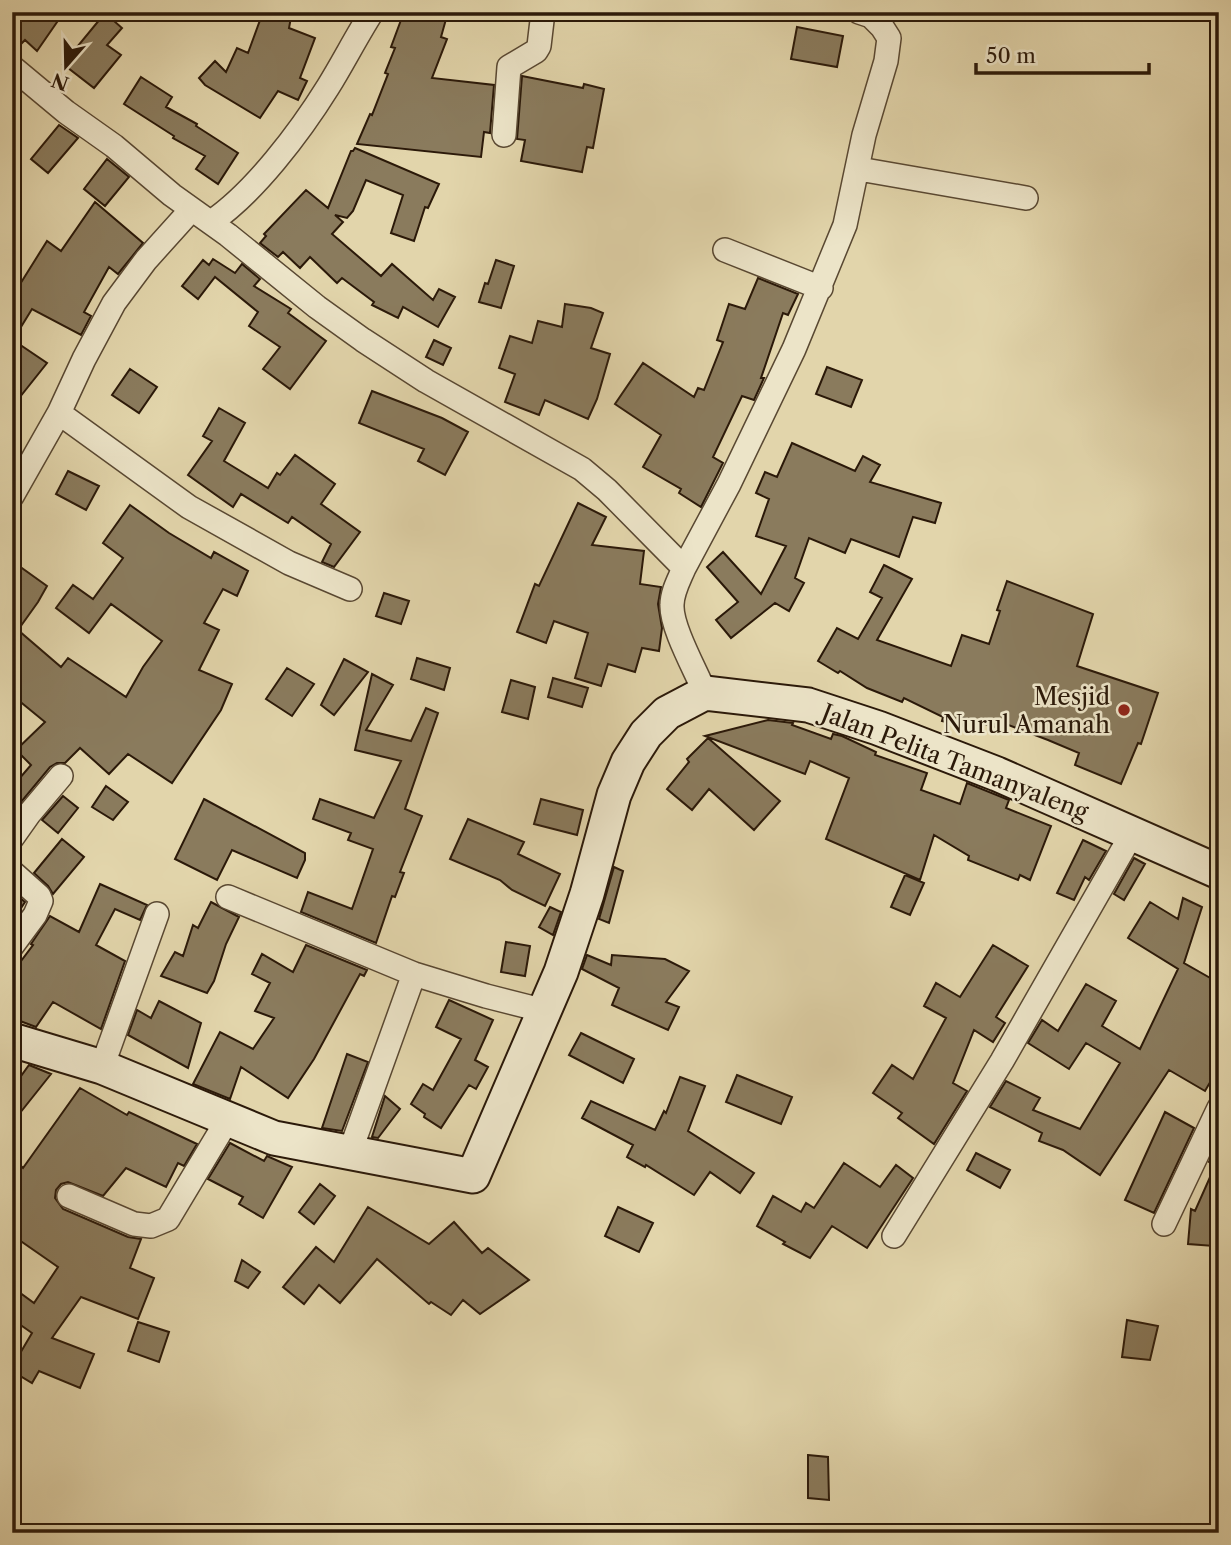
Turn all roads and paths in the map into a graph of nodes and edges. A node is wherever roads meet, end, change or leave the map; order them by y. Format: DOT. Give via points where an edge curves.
graph roads {
  1 [pos="372,12"];
  2 [pos="544,12"];
  3 [pos="859,12"];
  4 [pos="12,67"];
  5 [pos="504,135"];
  6 [pos="859,169"];
  7 [pos="1026,198"];
  8 [pos="191,209"];
  9 [pos="211,222"];
  10 [pos="725,250"];
  11 [pos="821,288"];
  12 [pos="59,413"];
  13 [pos="12,496"];
  14 [pos="684,568"];
  15 [pos="350,589"];
  16 [pos="705,693"];
  17 [pos="61,776"];
  18 [pos="1133,832"];
  19 [pos="12,838"];
  20 [pos="1219,872"];
  21 [pos="12,873"];
  22 [pos="228,897"];
  23 [pos="157,914"];
  24 [pos="12,946"];
  25 [pos="414,974"];
  26 [pos="545,1011"];
  27 [pos="12,1040"];
  28 [pos="102,1067"];
  29 [pos="1219,1108"];
  30 [pos="228,1119"];
  31 [pos="350,1152"];
  32 [pos="69,1196"];
  33 [pos="1164,1224"];
  34 [pos="894,1236"];
  1 -- 9 [label="street" via="328,87 284,148 230,209"];
  2 -- 5 [label="street" via="536,51 509,67"];
  3 -- 6 [label="street" via="871,16 889,38"];
  4 -- 8 [label="street"];
  6 -- 7 [label="street"];
  6 -- 11 [label="street" via="845,225"];
  8 -- 9 [label="street"];
  8 -- 12 [label="street" via="127,283"];
  9 -- 14 [label="street" via="363,340 582,469"];
  10 -- 11 [label="street"];
  11 -- 14 [label="street"];
  12 -- 13 [label="street"];
  12 -- 15 [label="street" via="189,507 289,563"];
  14 -- 16 [label="street" via="674,592 673,618"];
  16 -- 18 [label="street, Jalan Pelita Tamanyaleng" via="831,712 985,769"];
  16 -- 26 [label="street" via="667,713 628,762 614,795 576,930"];
  17 -- 19 [label="street"];
  18 -- 20 [label="street, Jalan Pelita Tamanyaleng"];
  18 -- 34 [label="street" via="1002,1061"];
  21 -- 24 [label="street" via="41,901"];
  22 -- 25 [label="street"];
  23 -- 28 [label="street"];
  25 -- 26 [label="street"];
  25 -- 31 [label="street"];
  26 -- 31 [label="street" via="473,1176"];
  27 -- 28 [label="street"];
  28 -- 30 [label="street"];
  29 -- 33 [label="street"];
  30 -- 31 [label="street" via="274,1138"];
  30 -- 32 [label="street" via="168,1219 151,1226 134,1224"];
}
